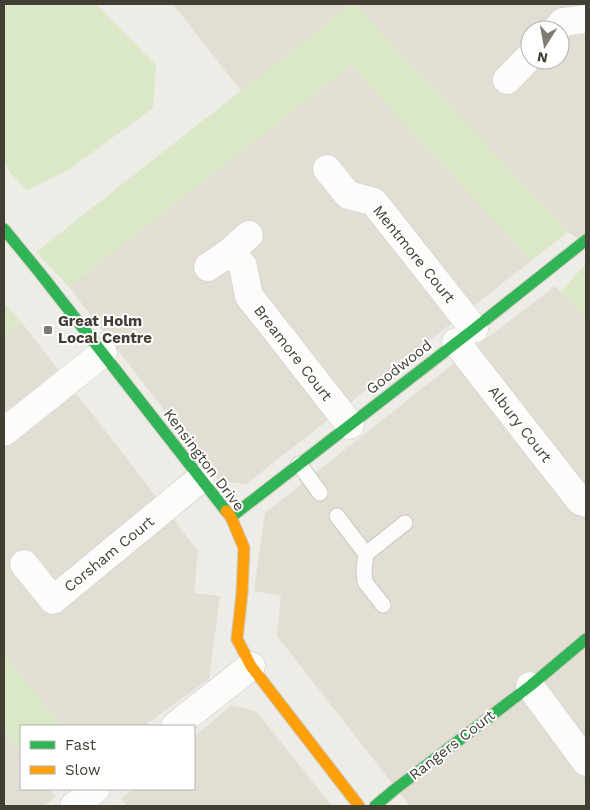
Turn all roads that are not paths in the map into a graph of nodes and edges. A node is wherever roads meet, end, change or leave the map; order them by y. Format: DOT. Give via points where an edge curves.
graph roads {
  1 [pos="586,19"];
  2 [pos="570,21"];
  3 [pos="520,66"];
  4 [pos="507,80"];
  5 [pos="327,169"];
  6 [pos="4,229"];
  7 [pos="586,240"];
  8 [pos="208,267"];
  9 [pos="465,335"];
  10 [pos="103,353"];
  11 [pos="350,425"];
  12 [pos="4,432"];
  13 [pos="298,464"];
  14 [pos="200,479"];
  15 [pos="320,493"];
  16 [pos="586,503"];
  17 [pos="337,516"];
  18 [pos="231,517"];
  19 [pos="404,523"];
  20 [pos="366,554"];
  21 [pos="24,564"];
  22 [pos="383,604"];
  23 [pos="586,639"];
  24 [pos="251,666"];
  25 [pos="530,686"];
  26 [pos="176,725"];
  27 [pos="586,762"];
  28 [pos="95,790"];
  29 [pos="74,806"];
  30 [pos="359,806"];
  31 [pos="375,806"];
  1 -- 2 [label="street"];
  3 -- 4 [label="street"];
  5 -- 9 [label="street, Mentmore Court" via="348,195 374,202"];
  6 -- 10 [label="street, Kensington Drive"];
  7 -- 9 [label="street, Goodwood"];
  8 -- 11 [label="street, Breamore Court" via="240,243 249,296"];
  9 -- 11 [label="street, Goodwood"];
  9 -- 16 [label="street, Albury Court" via="580,501"];
  10 -- 12 [label="street"];
  10 -- 14 [label="street, Kensington Drive"];
  11 -- 13 [label="street, Goodwood"];
  13 -- 15 [label="lane"];
  13 -- 18 [label="street, Goodwood"];
  14 -- 18 [label="street, Kensington Drive"];
  14 -- 21 [label="street, Corsham Court" via="53,600"];
  17 -- 20 [label="lane"];
  18 -- 24 [label="street, Kensington Drive" via="244,548 237,640"];
  19 -- 20 [label="lane"];
  20 -- 22 [label="lane" via="365,582"];
  23 -- 25 [label="street, Rangers Court"];
  24 -- 26 [label="street"];
  24 -- 30 [label="street, Kensington Drive"];
  25 -- 27 [label="street"];
  25 -- 31 [label="street, Rangers Court"];
  28 -- 29 [label="street"];
}
